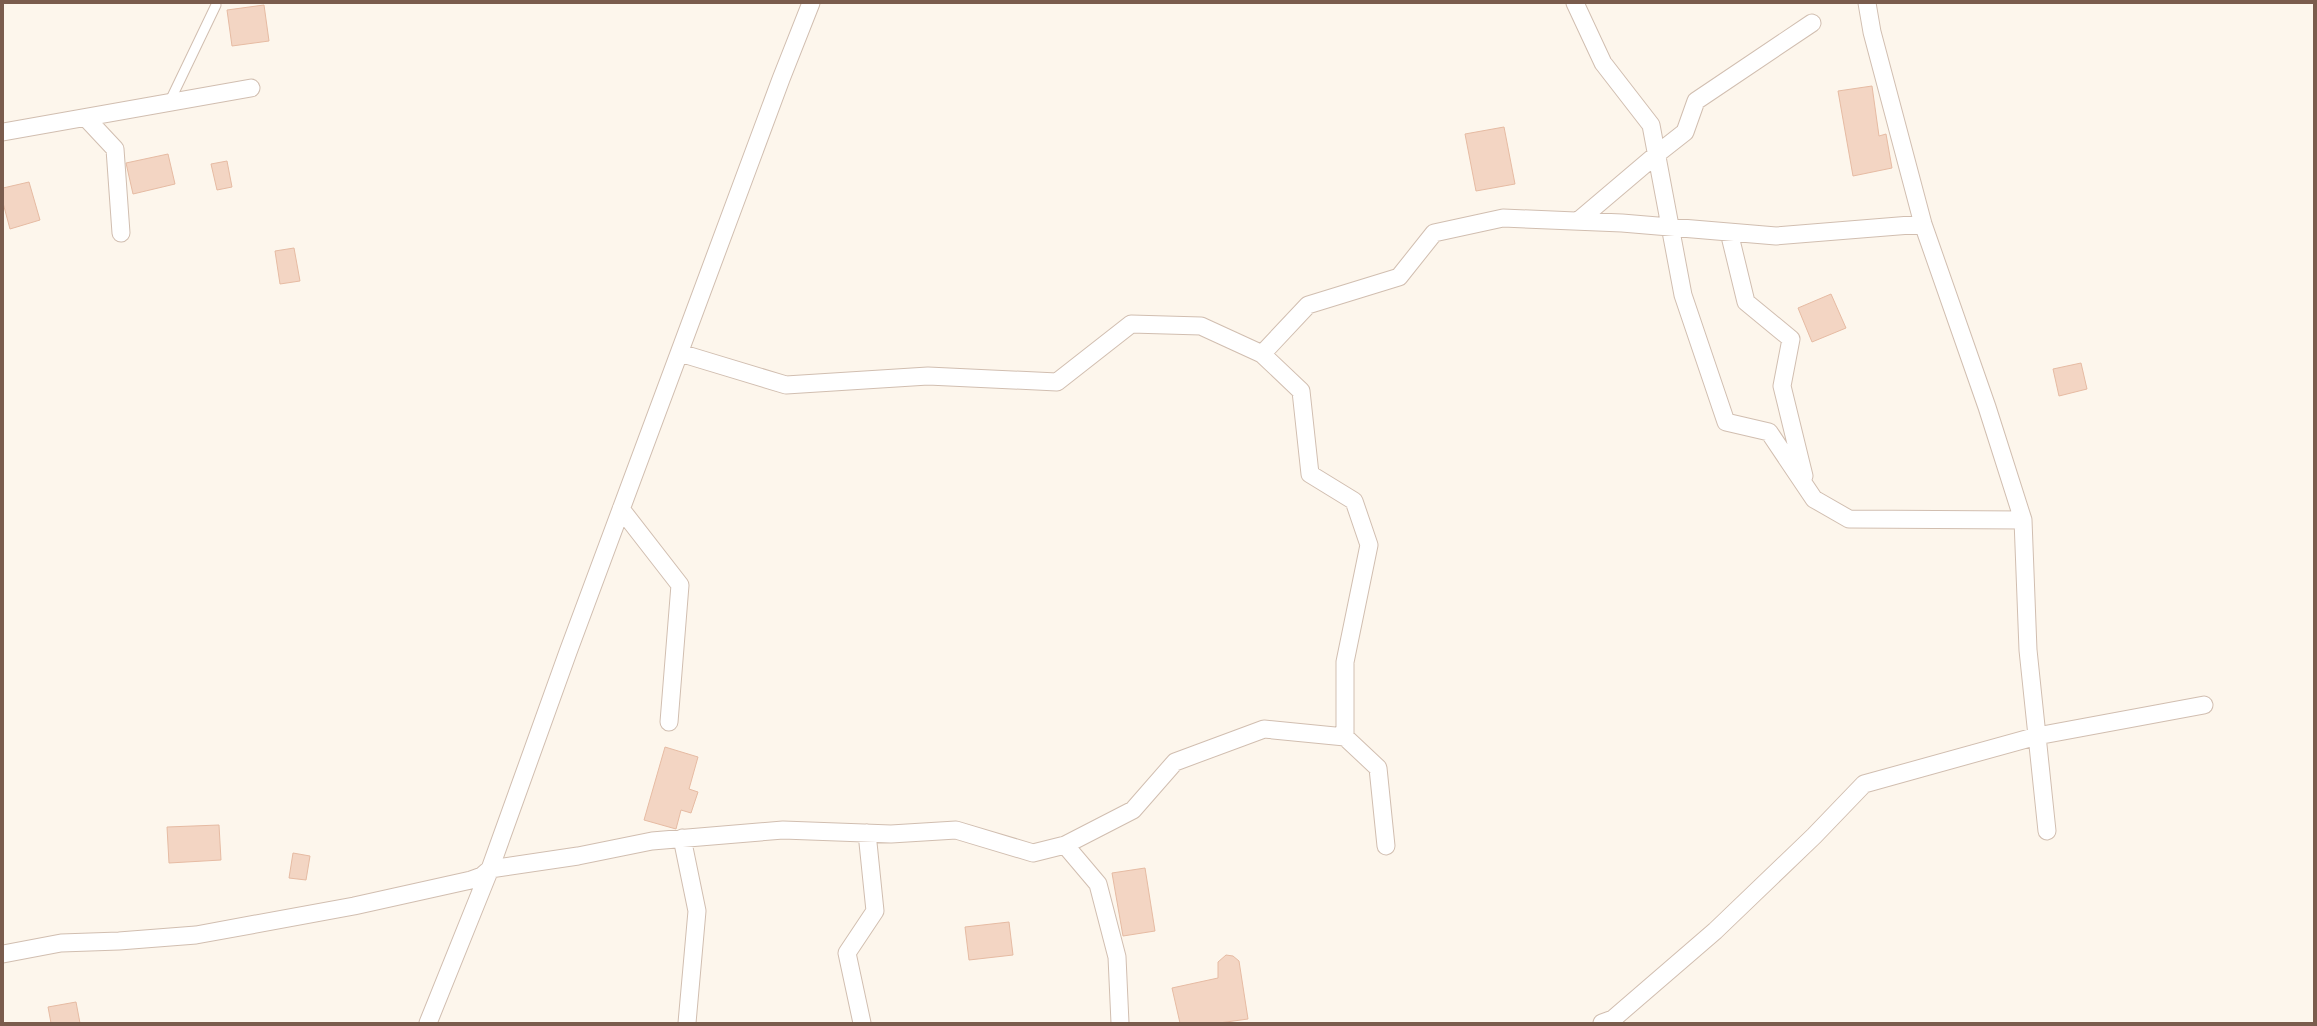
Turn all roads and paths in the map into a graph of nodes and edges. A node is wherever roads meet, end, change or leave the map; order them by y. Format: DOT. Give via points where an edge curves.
graph roads {
  1 [pos="811,3"];
  2 [pos="1575,3"];
  3 [pos="1867,3"];
  4 [pos="216,5"];
  5 [pos="1812,23"];
  6 [pos="251,88"];
  7 [pos="169,103"];
  8 [pos="86,118"];
  9 [pos="3,132"];
  10 [pos="1657,154"];
  11 [pos="1578,221"];
  12 [pos="1923,224"];
  13 [pos="1671,227"];
  14 [pos="1729,232"];
  15 [pos="121,233"];
  16 [pos="680,353"];
  17 [pos="1262,354"];
  18 [pos="1806,487"];
  19 [pos="621,509"];
  20 [pos="2023,520"];
  21 [pos="2204,705"];
  22 [pos="669,722"];
  23 [pos="2037,736"];
  24 [pos="1345,737"];
  25 [pos="2048,831"];
  26 [pos="867,833"];
  27 [pos="682,838"];
  28 [pos="1065,846"];
  29 [pos="1386,846"];
  30 [pos="490,869"];
  31 [pos="3,954"];
  32 [pos="428,1023"];
  33 [pos="687,1023"];
  34 [pos="862,1023"];
  35 [pos="1120,1023"];
  36 [pos="1602,1023"];
  1 -- 16 [label="street"];
  2 -- 10 [label="street" via="1603,63 1651,125"];
  3 -- 12 [label="street" via="1872,32"];
  4 -- 7 [label="lane"];
  5 -- 10 [label="street" via="1696,101 1685,132"];
  6 -- 7 [label="street"];
  7 -- 8 [label="street"];
  8 -- 9 [label="street"];
  8 -- 15 [label="street" via="115,149"];
  10 -- 11 [label="street"];
  10 -- 13 [label="street"];
  11 -- 13 [label="street"];
  11 -- 17 [label="street" via="1503,218 1434,232 1400,277 1308,305"];
  12 -- 14 [label="street" via="1776,236"];
  12 -- 20 [label="street" via="1987,407"];
  13 -- 14 [label="street"];
  13 -- 18 [label="street" via="1683,295 1726,422 1769,432"];
  14 -- 18 [label="street" via="1746,302 1790,339 1782,386"];
  16 -- 17 [label="street" via="786,385 928,376 1057,382 1131,324 1201,326"];
  16 -- 19 [label="street"];
  17 -- 24 [label="street" via="1301,391 1310,474 1354,501 1369,545 1345,662"];
  18 -- 20 [label="street" via="1814,499 1849,519"];
  19 -- 22 [label="street" via="680,585"];
  19 -- 30 [label="street"];
  20 -- 23 [label="street" via="2028,650"];
  21 -- 23 [label="street"];
  23 -- 25 [label="street"];
  23 -- 36 [label="street" via="1864,784 1715,931 1613,1019"];
  24 -- 28 [label="street" via="1264,729 1175,762 1133,810"];
  24 -- 29 [label="street" via="1378,768"];
  26 -- 27 [label="street" via="784,830"];
  26 -- 28 [label="street" via="956,830 1033,853"];
  26 -- 34 [label="street" via="875,911 847,953"];
  27 -- 30 [label="street"];
  27 -- 33 [label="street" via="697,911"];
  28 -- 35 [label="street" via="1098,884 1117,957"];
  30 -- 31 [label="street" via="482,876 471,880 354,906 196,934 61,943"];
  30 -- 32 [label="street"];
}
